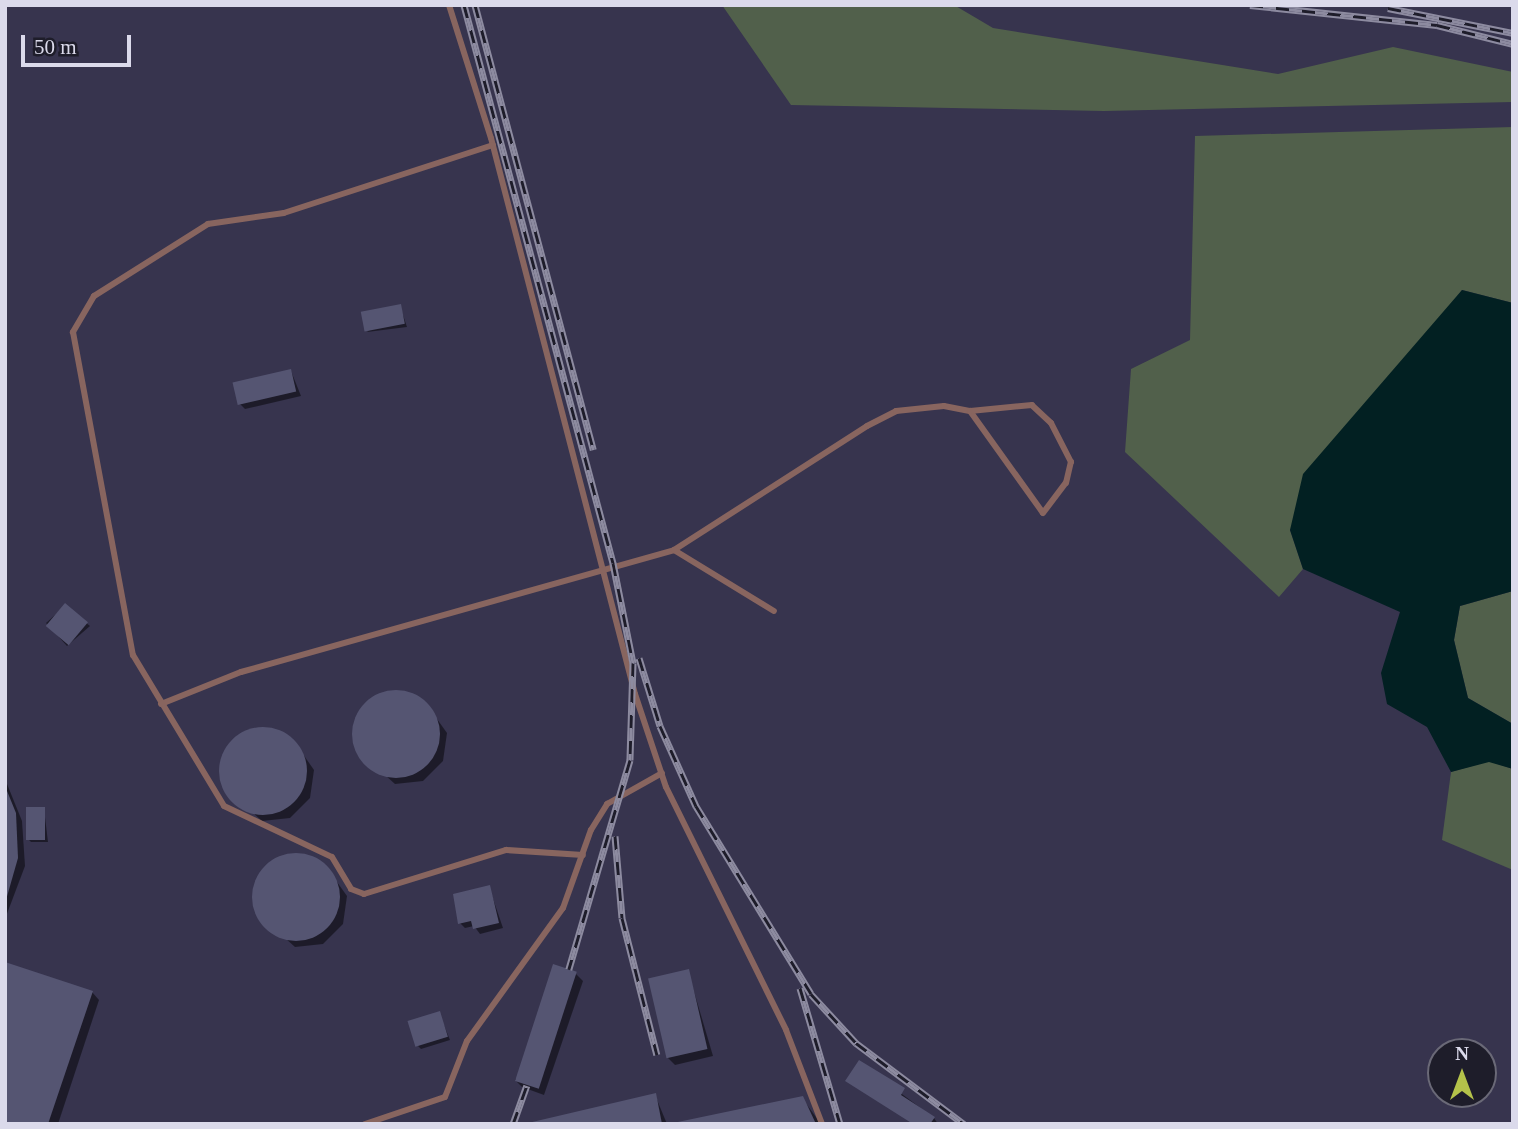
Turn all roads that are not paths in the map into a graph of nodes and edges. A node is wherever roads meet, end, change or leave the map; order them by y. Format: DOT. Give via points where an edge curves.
graph roads {
  1 [pos="449,5"];
  2 [pos="493,145"];
  3 [pos="970,411"];
  4 [pos="674,550"];
  5 [pos="602,566"];
  6 [pos="774,611"];
  7 [pos="161,704"];
  8 [pos="662,773"];
  9 [pos="583,855"];
  10 [pos="365,1124"];
  11 [pos="822,1124"];
  1 -- 2 [label="lane"];
  2 -- 5 [label="lane"];
  2 -- 7 [label="lane" via="285,213 208,224 94,296 73,332 133,655"];
  3 -- 3 [label="lane" via="1009,469 1043,513 1066,483 1071,462 1051,424 1032,405"];
  3 -- 4 [label="lane" via="944,405 896,411"];
  4 -- 5 [label="lane"];
  4 -- 6 [label="lane"];
  5 -- 7 [label="lane" via="532,592 241,672"];
  5 -- 8 [label="lane"];
  7 -- 9 [label="lane" via="224,806 332,857 351,889 364,894 506,850"];
  8 -- 9 [label="lane" via="607,804"];
  8 -- 11 [label="lane" via="786,1030"];
  9 -- 10 [label="lane" via="563,908 467,1041 445,1097"];
}
